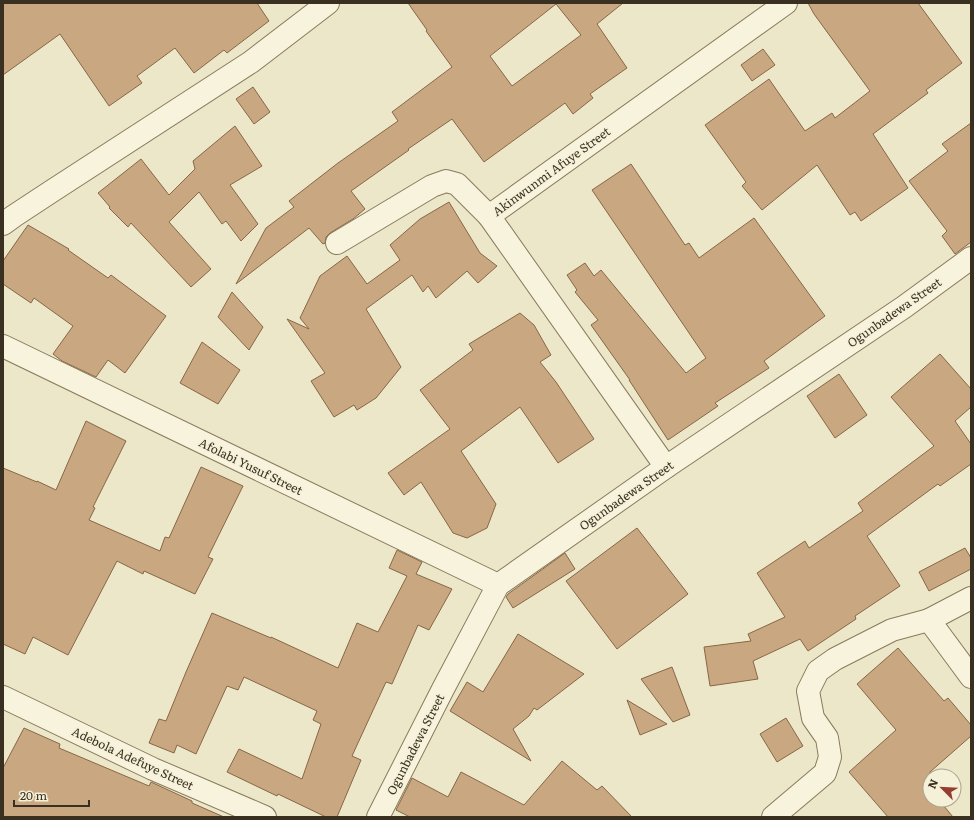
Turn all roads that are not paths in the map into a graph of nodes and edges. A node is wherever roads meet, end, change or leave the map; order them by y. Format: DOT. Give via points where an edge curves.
graph roads {
  1 [pos="328,3"];
  2 [pos="786,3"];
  3 [pos="489,216"];
  4 [pos="3,224"];
  5 [pos="337,243"];
  6 [pos="971,258"];
  7 [pos="3,346"];
  8 [pos="666,467"];
  9 [pos="498,585"];
  10 [pos="971,598"];
  11 [pos="929,620"];
  12 [pos="971,677"];
  13 [pos="3,697"];
  14 [pos="265,817"];
  15 [pos="378,817"];
  16 [pos="773,817"];
  1 -- 4 [label="street" via="251,62"];
  2 -- 3 [label="street, Akinwunmi Afuye Street"];
  3 -- 5 [label="street" via="457,184 446,181 432,186"];
  3 -- 8 [label="street, Akinwunmi Afuye Street"];
  6 -- 8 [label="street, Ogunbadewa Street" via="904,307"];
  7 -- 9 [label="street, Afolabi Yusuf Street"];
  8 -- 9 [label="street, Ogunbadewa Street"];
  9 -- 15 [label="street, Ogunbadewa Street"];
  10 -- 11 [label="street"];
  11 -- 12 [label="street"];
  11 -- 16 [label="street" via="892,630 835,659 818,671 808,691 813,718 827,738 830,756 825,773"];
  13 -- 14 [label="street, Adebola Adefuye Street" via="153,769"];
}
